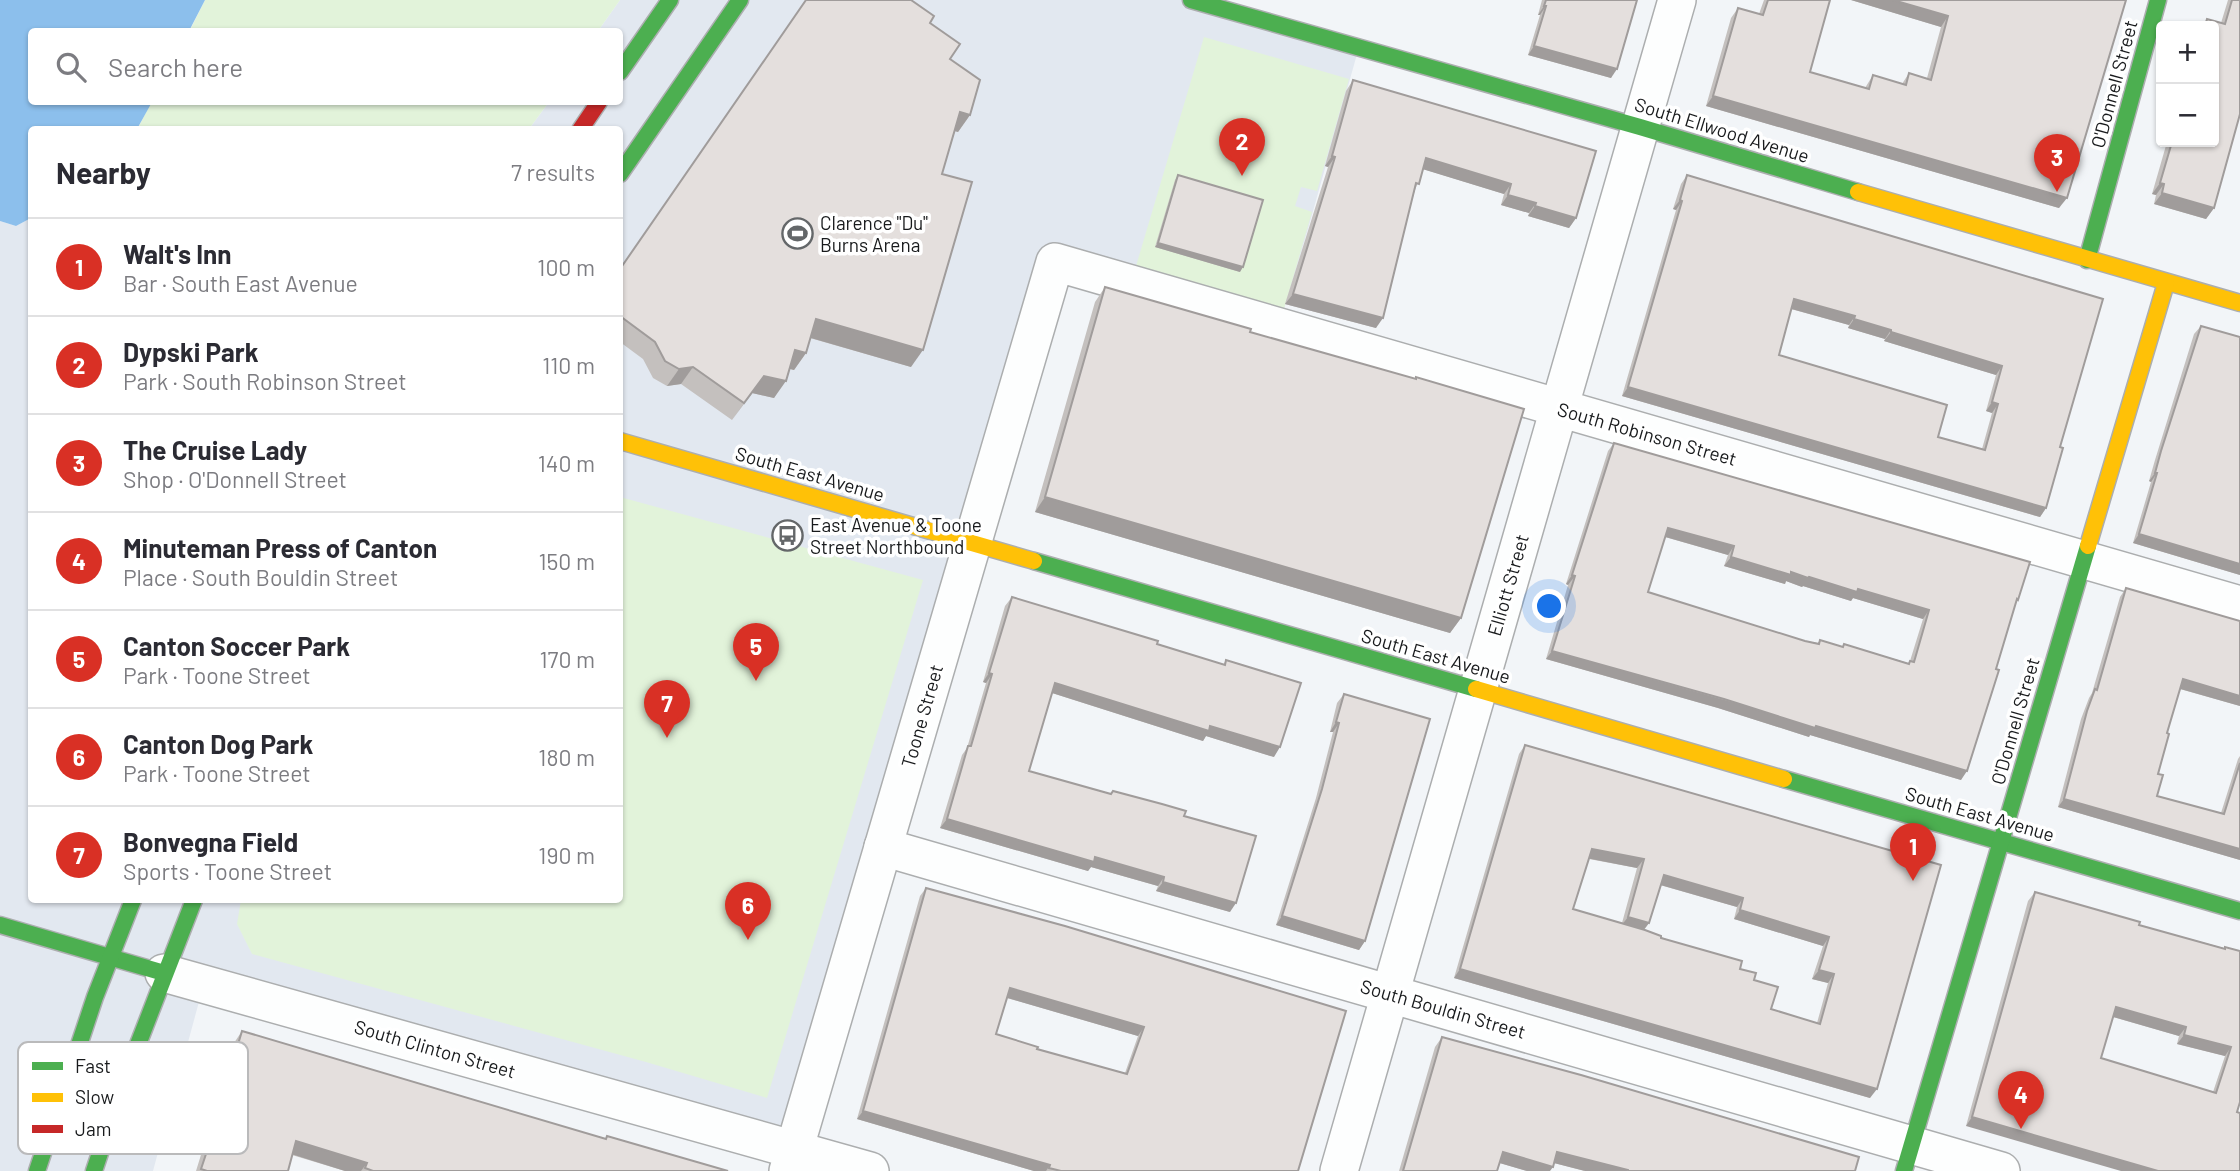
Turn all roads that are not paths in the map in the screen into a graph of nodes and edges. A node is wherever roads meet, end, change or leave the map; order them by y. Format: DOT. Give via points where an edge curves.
graph roads {
  1 [pos="670,0"];
  2 [pos="740,0"];
  3 [pos="1191,0"];
  4 [pos="1677,0"];
  5 [pos="2158,0"];
  6 [pos="623,68"];
  7 [pos="597,105"];
  8 [pos="583,126"];
  9 [pos="1640,127"];
  10 [pos="623,170"];
  11 [pos="2088,260"];
  12 [pos="1055,262"];
  13 [pos="2166,282"];
  14 [pos="2239,299"];
  15 [pos="1559,408"];
  16 [pos="623,442"];
  17 [pos="972,543"];
  18 [pos="2084,561"];
  19 [pos="2240,605"];
  20 [pos="1478,690"];
  21 [pos="2001,842"];
  22 [pos="883,847"];
  23 [pos="133,903"];
  24 [pos="193,903"];
  25 [pos="2240,911"];
  26 [pos="0,925"];
  27 [pos="111,957"];
  28 [pos="164,973"];
  29 [pos="1391,993"];
  30 [pos="81,1042"];
  31 [pos="140,1042"];
  32 [pos="43,1154"];
  33 [pos="100,1154"];
  34 [pos="1908,1158"];
  35 [pos="792,1160"];
  36 [pos="37,1171"];
  37 [pos="94,1171"];
  38 [pos="870,1171"];
  39 [pos="1339,1171"];
  40 [pos="2001,1171"];
  1 -- 6 [label="street"];
  2 -- 10 [label="street"];
  3 -- 9 [label="street, South Ellwood Avenue"];
  4 -- 9 [label="street, Elliott Street"];
  5 -- 11 [label="street, O'Donnell Street"];
  7 -- 8 [label="street"];
  9 -- 11 [label="street, South Ellwood Avenue"];
  9 -- 15 [label="street, Elliott Street"];
  11 -- 13 [label="street, South Ellwood Avenue"];
  12 -- 15 [label="street, South Robinson Street"];
  12 -- 17 [label="street, Toone Street"];
  13 -- 14 [label="street, South Ellwood Avenue"];
  13 -- 18 [label="street, O'Donnell Street"];
  15 -- 18 [label="street, South Robinson Street"];
  15 -- 20 [label="street, Elliott Street"];
  16 -- 17 [label="street, South East Avenue"];
  17 -- 20 [label="street, South East Avenue"];
  17 -- 22 [label="street, Toone Street"];
  18 -- 19 [label="street, South Robinson Street"];
  18 -- 21 [label="street, O'Donnell Street"];
  20 -- 21 [label="street, South East Avenue"];
  20 -- 29 [label="street, Elliott Street"];
  21 -- 25 [label="street, South East Avenue"];
  21 -- 34 [label="street, O'Donnell Street"];
  22 -- 29 [label="street, South Bouldin Street"];
  22 -- 35 [label="street, Toone Street"];
  23 -- 27 [label="street"];
  24 -- 28 [label="street"];
  26 -- 27 [label="street, South Clinton Street"];
  27 -- 28 [label="street, South Clinton Street"];
  27 -- 30 [label="street"];
  28 -- 31 [label="street"];
  28 -- 35 [label="street, South Clinton Street"];
  29 -- 34 [label="street, South Bouldin Street"];
  29 -- 39 [label="street, Elliott Street"];
  32 -- 36 [label="street"];
  33 -- 37 [label="street"];
  34 -- 40 [label="street, South Bouldin Street"];
  35 -- 38 [label="street, South Clinton Street"];
}
